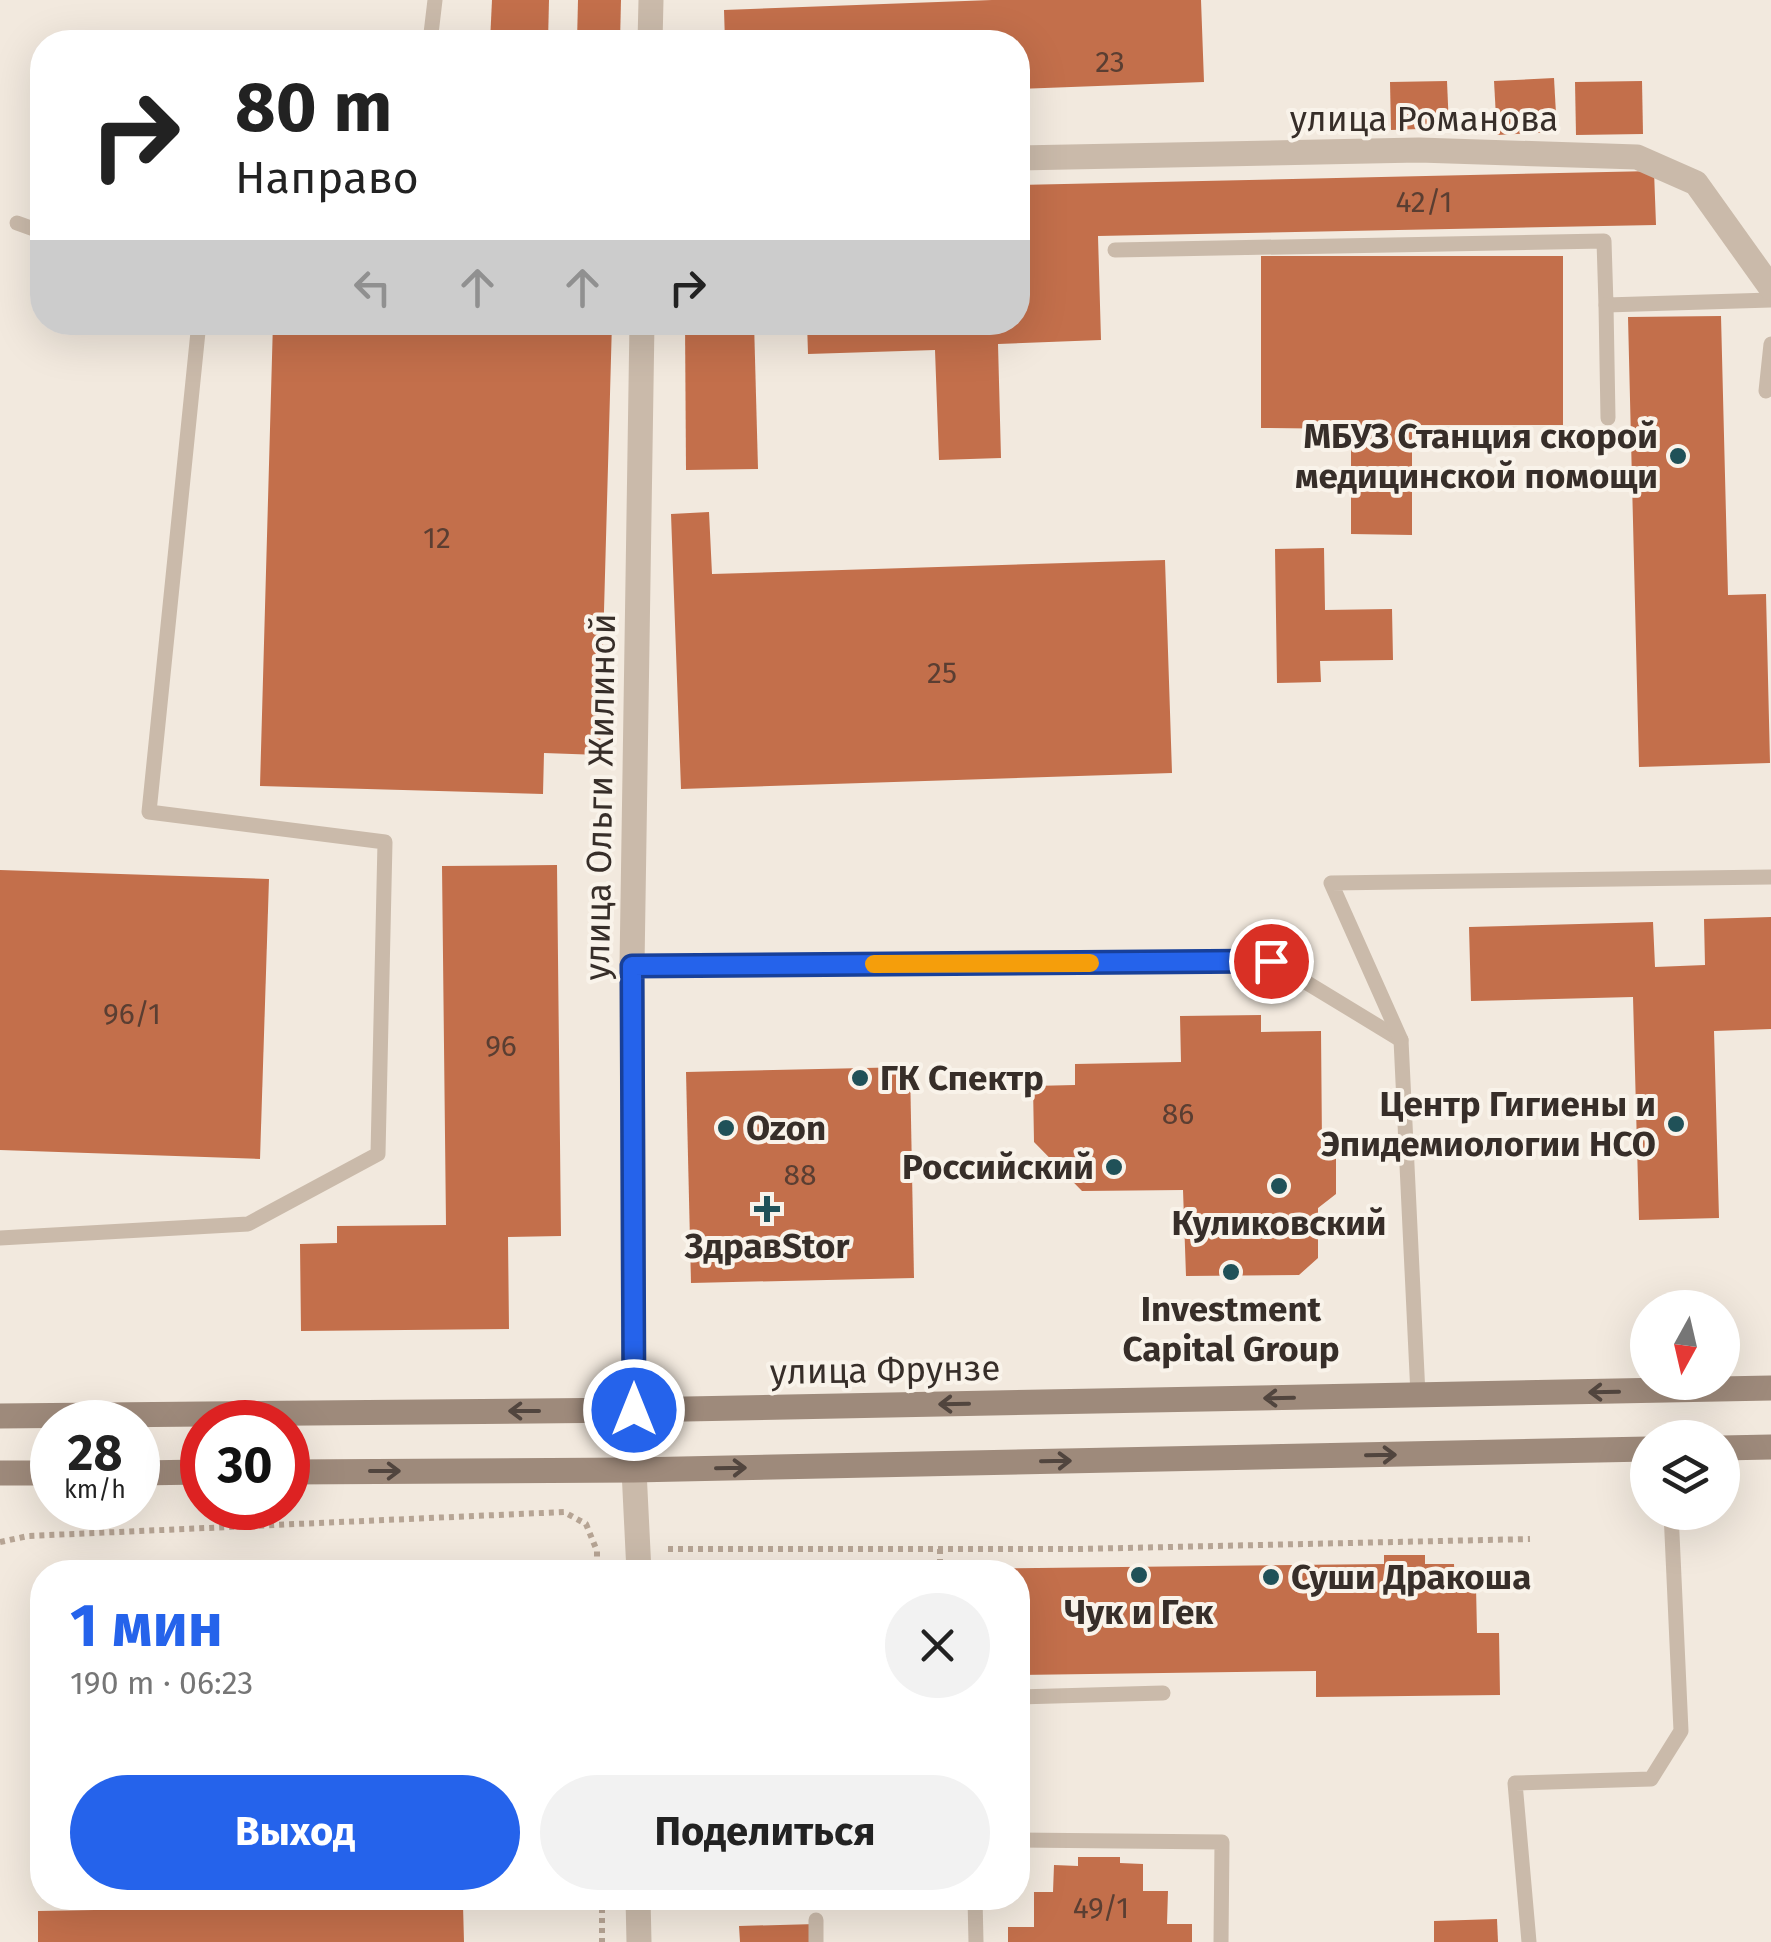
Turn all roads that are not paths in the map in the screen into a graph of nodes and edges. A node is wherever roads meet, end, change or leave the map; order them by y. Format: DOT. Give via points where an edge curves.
graph roads {
  1 [pos="435,0"];
  2 [pos="652,0"];
  3 [pos="431,30"];
  4 [pos="651,30"];
  5 [pos="1030,158"];
  6 [pos="17,223"];
  7 [pos="30,228"];
  8 [pos="1115,250"];
  9 [pos="1771,288"];
  10 [pos="1771,300"];
  11 [pos="1606,305"];
  12 [pos="197,335"];
  13 [pos="642,335"];
  14 [pos="1771,344"];
  15 [pos="1766,391"];
  16 [pos="1608,418"];
  17 [pos="1771,877"];
  18 [pos="632,966"];
  19 [pos="1401,1040"];
  20 [pos="0,1238"];
  21 [pos="1771,1388"];
  22 [pos="1418,1395"];
  23 [pos="634,1410"];
  24 [pos="0,1416"];
  25 [pos="1771,1446"];
  26 [pos="1740,1447"];
  27 [pos="1630,1449"];
  28 [pos="634,1470"];
  29 [pos="310,1472"];
  30 [pos="0,1473"];
  31 [pos="30,1473"];
  32 [pos="1673,1530"];
  33 [pos="639,1560"];
  34 [pos="1163,1693"];
  35 [pos="1030,1698"];
  36 [pos="1030,1840"];
  37 [pos="638,1910"];
  38 [pos="975,1910"];
  39 [pos="816,1920"];
  40 [pos="639,1942"];
  41 [pos="816,1942"];
  42 [pos="976,1942"];
  43 [pos="1221,1942"];
  44 [pos="1529,1942"];
  1 -- 3 [label="lane"];
  2 -- 4 [label="street"];
  5 -- 9 [label="street, улица Романова" via="1419,150 1637,157 1696,183"];
  6 -- 7 [label="lane"];
  8 -- 11 [label="lane" via="1604,241"];
  10 -- 11 [label="lane"];
  11 -- 16 [label="lane"];
  12 -- 20 [label="lane" via="149,812 384,842 378,1154 248,1224"];
  13 -- 18 [label="street, улица Ольги Жилиной"];
  14 -- 15 [label="lane"];
  17 -- 19 [label="lane" via="1331,883"];
  18 -- 19 [label="lane" via="1271,961"];
  18 -- 23 [label="street, улица Ольги Жилиной"];
  19 -- 22 [label="lane"];
  21 -- 22 [label="main road, улица Фрунзе, one-way"];
  22 -- 23 [label="main road, улица Фрунзе, one-way"];
  23 -- 24 [label="main road, улица Фрунзе, one-way"];
  23 -- 28 [label="street, улица Ольги Жилиной"];
  25 -- 26 [label="main road"];
  28 -- 27 [label="main road, one-way"];
  29 -- 28 [label="main road, one-way"];
  28 -- 33 [label="street, улица Ольги Жилиной"];
  30 -- 31 [label="main road"];
  32 -- 44 [label="lane" via="1681,1731 1651,1779 1515,1783"];
  34 -- 35 [label="lane"];
  36 -- 43 [label="lane" via="1222,1842"];
  37 -- 40 [label="street"];
  38 -- 42 [label="lane"];
  39 -- 41 [label="lane"];
}
